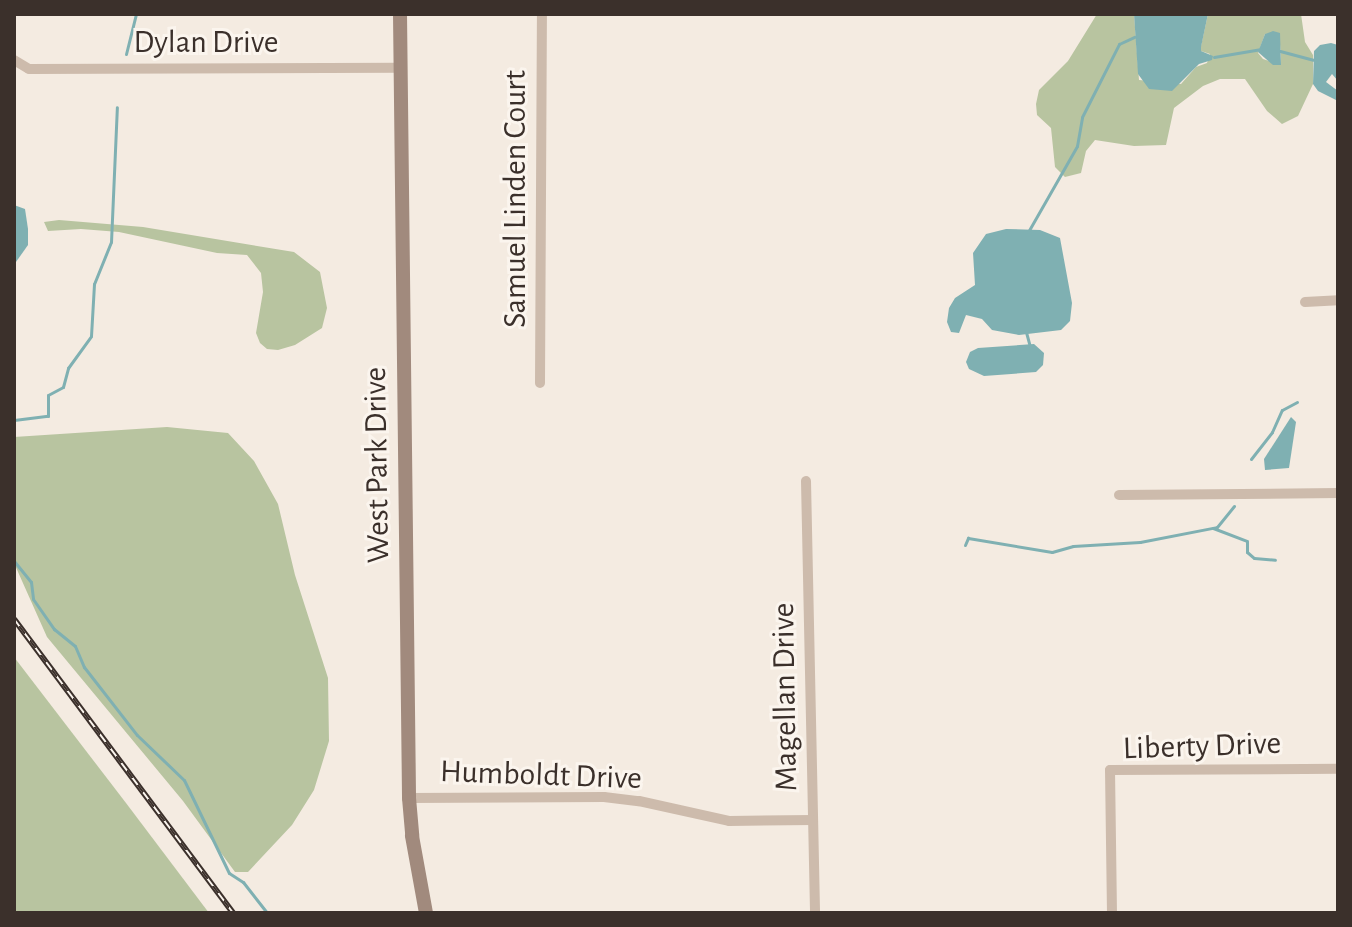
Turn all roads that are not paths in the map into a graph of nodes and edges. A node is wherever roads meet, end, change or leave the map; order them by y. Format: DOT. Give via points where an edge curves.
graph roads {
  1 [pos="400,14"];
  2 [pos="542,14"];
  3 [pos="14,60"];
  4 [pos="400,68"];
  5 [pos="1338,300"];
  6 [pos="1305,302"];
  7 [pos="540,383"];
  8 [pos="806,481"];
  9 [pos="1338,493"];
  10 [pos="1119,495"];
  11 [pos="1338,769"];
  12 [pos="409,798"];
  13 [pos="813,820"];
  14 [pos="426,913"];
  15 [pos="815,913"];
  16 [pos="1112,913"];
  1 -- 4 [label="street, West Park Drive"];
  2 -- 7 [label="street, Samuel Linden Court"];
  3 -- 4 [label="street, Dylan Drive" via="29,69"];
  4 -- 12 [label="street, West Park Drive"];
  5 -- 6 [label="street"];
  8 -- 13 [label="street, Magellan Drive"];
  9 -- 10 [label="street"];
  11 -- 16 [label="street, Liberty Drive" via="1110,770"];
  12 -- 13 [label="street, Humboldt Drive" via="604,797 729,821"];
  12 -- 14 [label="street, West Park Drive"];
  13 -- 15 [label="street, Magellan Drive"];
}
